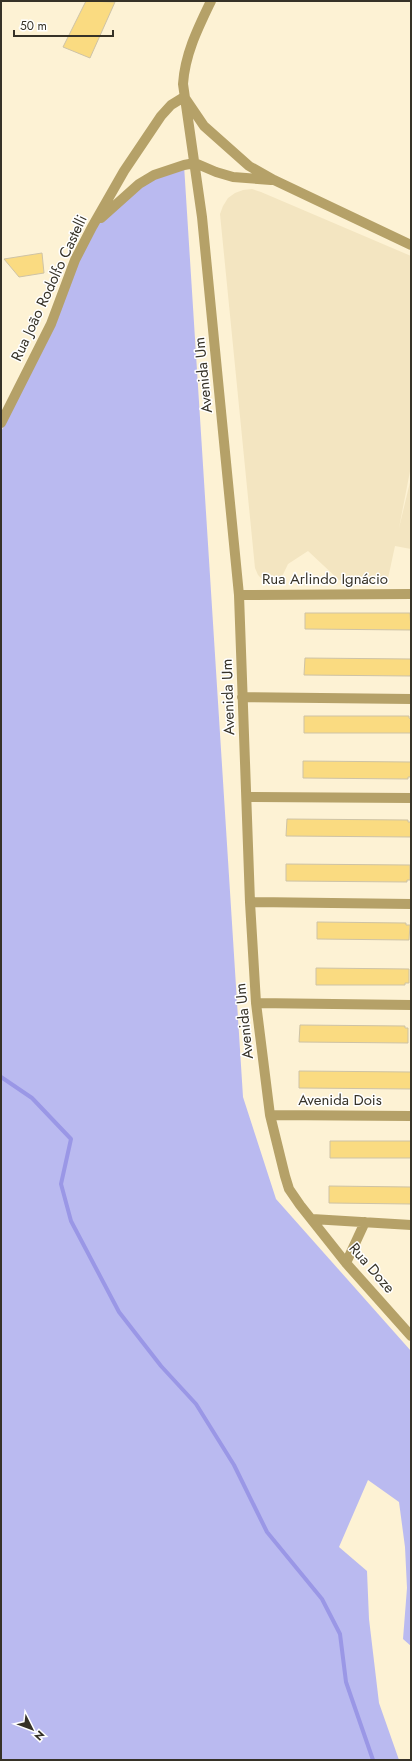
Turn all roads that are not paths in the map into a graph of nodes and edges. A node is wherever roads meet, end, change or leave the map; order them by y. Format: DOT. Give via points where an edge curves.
graph roads {
  1 [pos="211,1"];
  2 [pos="184,96"];
  3 [pos="195,163"];
  4 [pos="274,180"];
  5 [pos="92,227"];
  6 [pos="411,245"];
  7 [pos="1,423"];
  8 [pos="411,594"];
  9 [pos="239,595"];
  10 [pos="242,698"];
  11 [pos="411,699"];
  12 [pos="247,797"];
  13 [pos="411,798"];
  14 [pos="250,902"];
  15 [pos="411,904"];
  16 [pos="256,1003"];
  17 [pos="411,1005"];
  18 [pos="270,1115"];
  19 [pos="411,1116"];
  20 [pos="312,1219"];
  21 [pos="365,1222"];
  22 [pos="411,1225"];
  23 [pos="346,1263"];
  24 [pos="411,1335"];
  1 -- 2 [label="street" via="189,49 184,71"];
  2 -- 3 [label="street, Avenida Um"];
  2 -- 4 [label="street" via="204,126 227,148 249,166"];
  2 -- 5 [label="street, Rua João Rodolfo Castelli" via="161,116"];
  3 -- 4 [label="street" via="233,177"];
  3 -- 5 [label="street" via="154,174 139,184"];
  3 -- 9 [label="street, Avenida Um" via="206,249"];
  4 -- 6 [label="street"];
  5 -- 7 [label="street, Rua João Rodolfo Castelli" via="75,260 51,324"];
  8 -- 9 [label="street, Rua Arlindo Ignácio"];
  9 -- 10 [label="street, Avenida Um"];
  10 -- 11 [label="street"];
  10 -- 12 [label="street, Avenida Um"];
  12 -- 13 [label="street"];
  12 -- 14 [label="street, Avenida Um"];
  14 -- 15 [label="street"];
  14 -- 16 [label="street, Avenida Um"];
  16 -- 17 [label="street"];
  16 -- 18 [label="street, Avenida Um"];
  18 -- 19 [label="street, Avenida Dois"];
  18 -- 20 [label="street, Avenida Um" via="289,1189"];
  20 -- 21 [label="street"];
  20 -- 23 [label="street, Rua Doze"];
  21 -- 22 [label="street"];
  21 -- 23 [label="street"];
  23 -- 24 [label="street, Rua Doze"];
}
